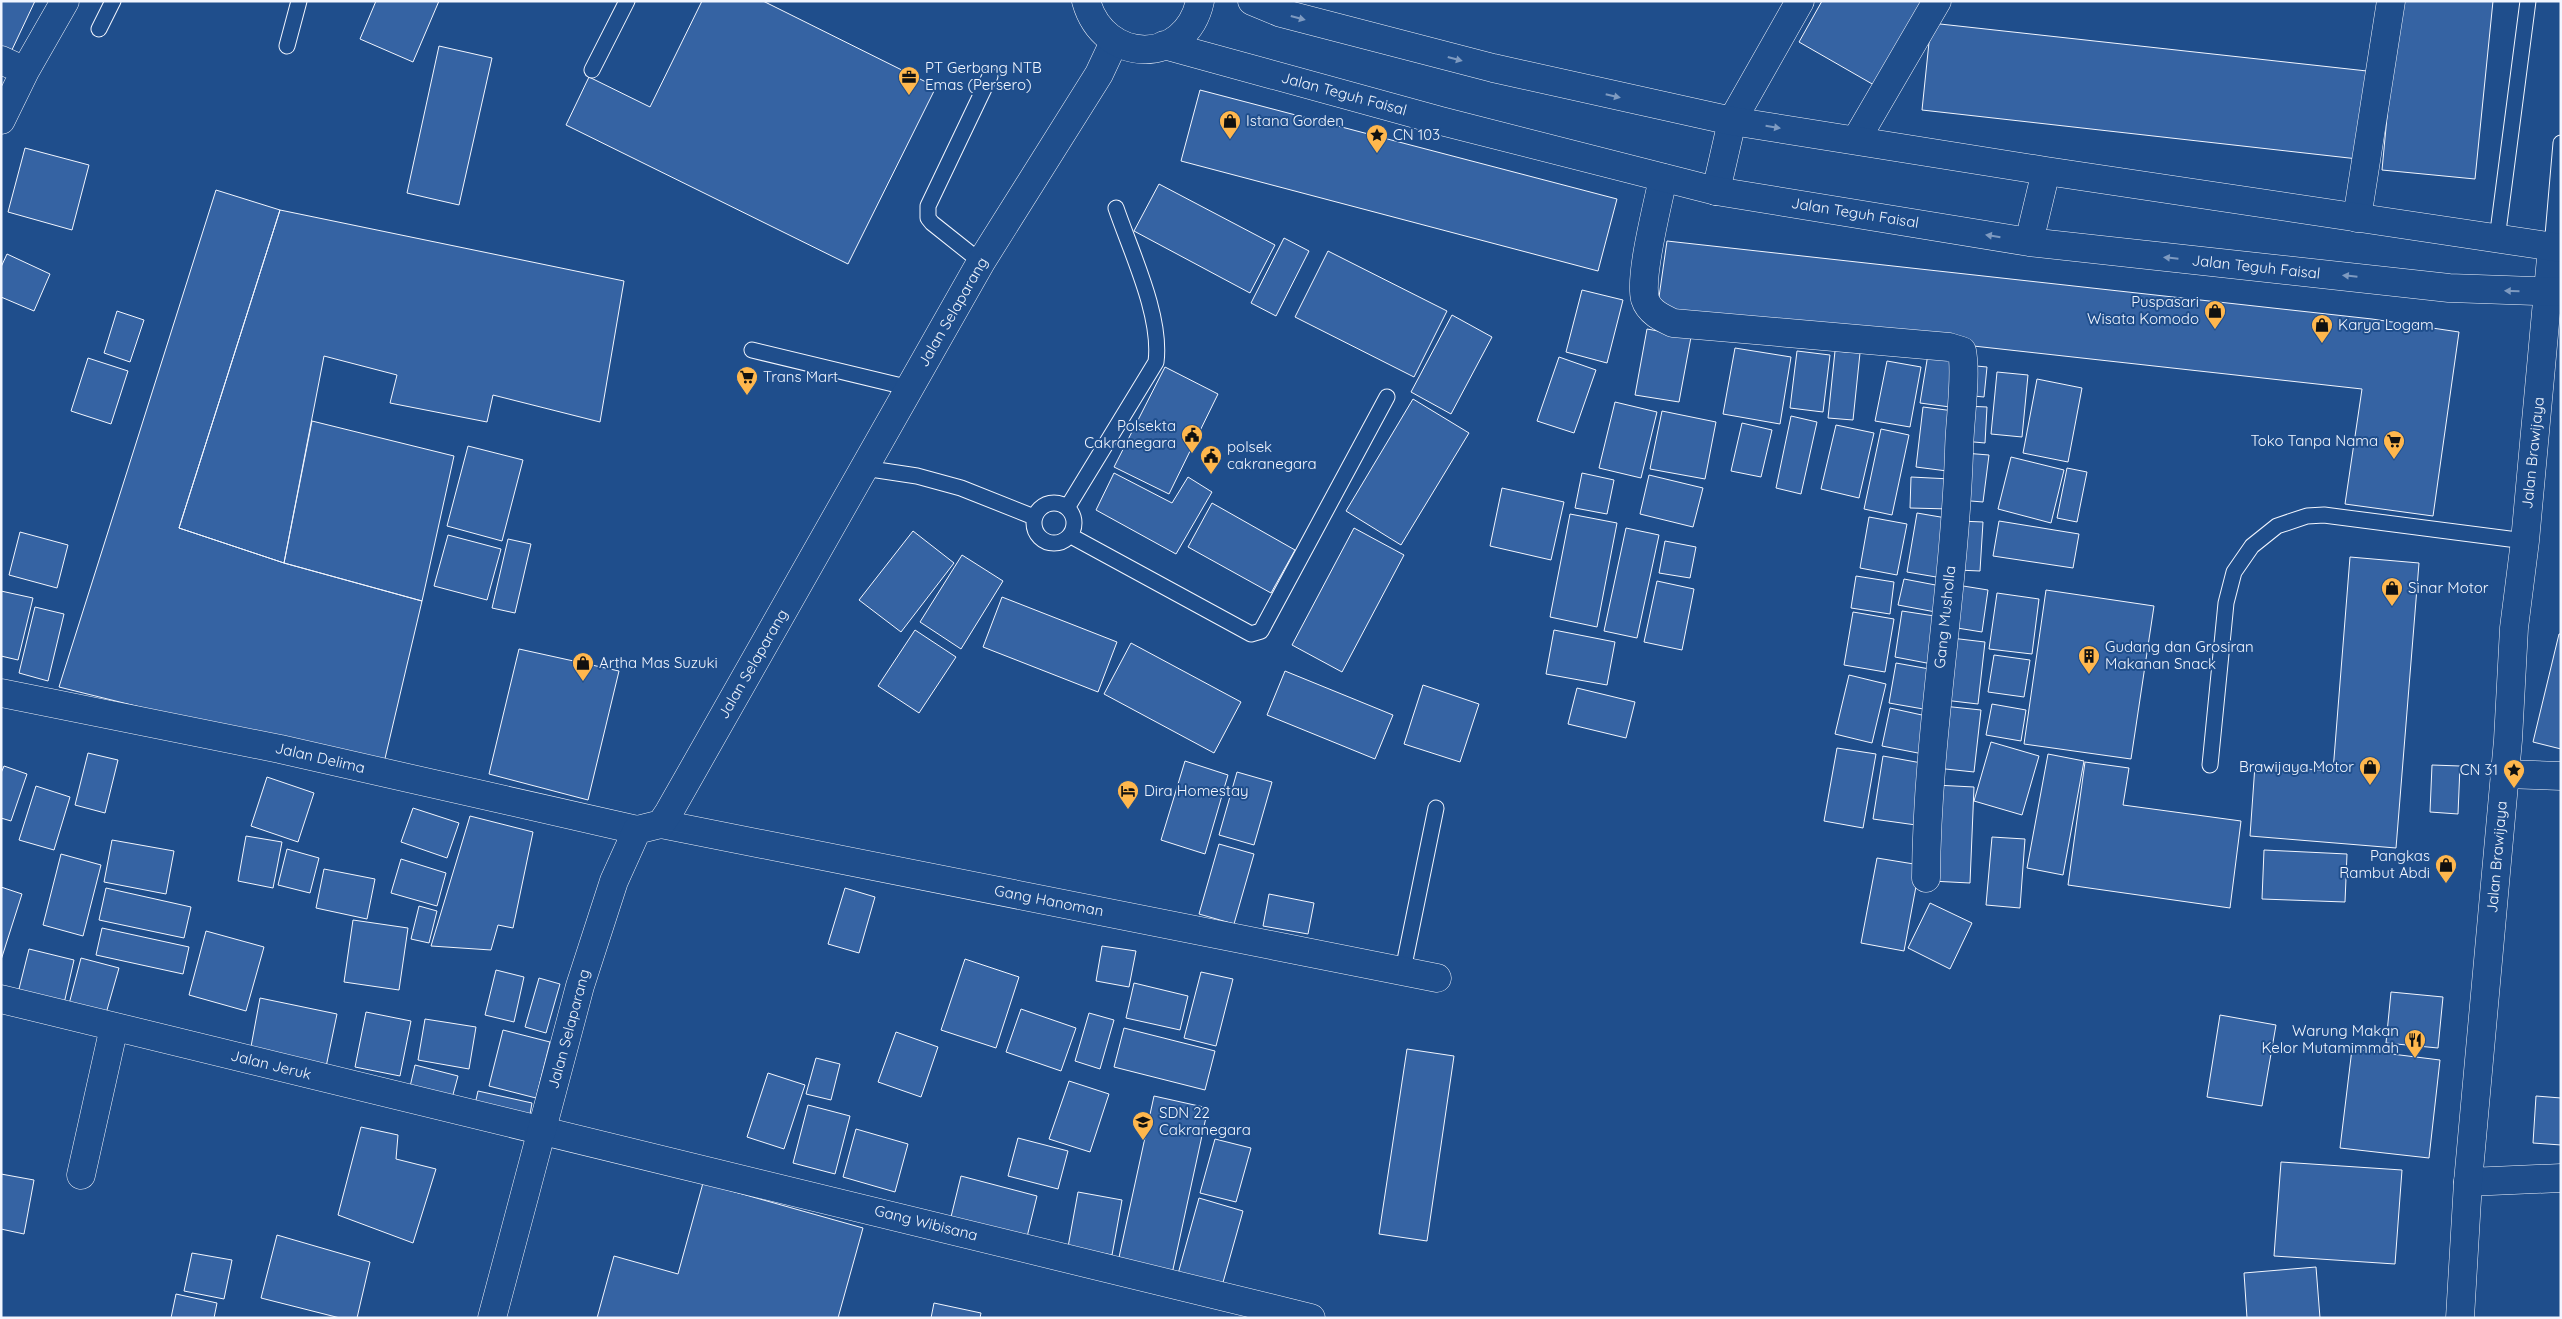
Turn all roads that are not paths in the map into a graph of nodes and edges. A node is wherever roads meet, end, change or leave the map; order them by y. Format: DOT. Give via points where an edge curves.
graph roads {
  1 [pos="65,1"];
  2 [pos="113,1"];
  3 [pos="299,1"];
  4 [pos="627,1"];
  5 [pos="1086,1"];
  6 [pos="1200,1"];
  7 [pos="1252,1"];
  8 [pos="1800,1"];
  9 [pos="1937,1"];
  10 [pos="2391,1"];
  11 [pos="2528,1"];
  12 [pos="99,29"];
  13 [pos="1114,42"];
  14 [pos="287,46"];
  15 [pos="1164,46"];
  16 [pos="1,60"];
  17 [pos="592,70"];
  18 [pos="25,72"];
  19 [pos="990,76"];
  20 [pos="1,120"];
  21 [pos="1732,121"];
  22 [pos="1856,140"];
  23 [pos="2561,143"];
  24 [pos="2046,171"];
  25 [pos="1662,178"];
  26 [pos="1716,191"];
  27 [pos="1116,208"];
  28 [pos="2357,218"];
  29 [pos="2497,239"];
  30 [pos="2029,242"];
  31 [pos="2557,247"];
  32 [pos="981,262"];
  33 [pos="2554,292"];
  34 [pos="752,350"];
  35 [pos="910,388"];
  36 [pos="1387,397"];
  37 [pos="864,468"];
  38 [pos="1067,508"];
  39 [pos="1034,517"];
  40 [pos="1071,536"];
  41 [pos="2525,541"];
  42 [pos="1,693"];
  43 [pos="2210,765"];
  44 [pos="2504,774"];
  45 [pos="2561,776"];
  46 [pos="1436,808"];
  47 [pos="649,827"];
  48 [pos="1926,878"];
  49 [pos="1403,970"];
  50 [pos="1437,978"];
  51 [pos="1,998"];
  52 [pos="114,1027"];
  53 [pos="542,1130"];
  54 [pos="81,1176"];
  55 [pos="2561,1178"];
  56 [pos="2468,1182"];
  57 [pos="492,1318"];
  58 [pos="1311,1318"];
  59 [pos="2460,1318"];
  1 -- 18 [label="main road"];
  2 -- 12 [label="lane"];
  3 -- 14 [label="lane"];
  4 -- 17 [label="lane"];
  5 -- 13 [label="main road" via="1090,17"];
  6 -- 15 [label="main road" via="1185,32"];
  7 -- 21 [label="main road, one-way" via="1281,14 1493,68"];
  8 -- 21 [label="main road"];
  9 -- 22 [label="main road"];
  10 -- 28 [label="main road"];
  11 -- 29 [label="lane"];
  13 -- 15 [label="main road" via="1130,49 1148,50"];
  13 -- 32 [label="main road, Jalan Selaparang" via="1099,74"];
  15 -- 25 [label="main road, Jalan Teguh Faisal"];
  16 -- 18 [label="main road"];
  18 -- 20 [label="main road"];
  19 -- 32 [label="lane" via="927,212 932,223"];
  21 -- 22 [label="main road, one-way"];
  21 -- 26 [label="main road"];
  22 -- 24 [label="main road"];
  23 -- 31 [label="lane"];
  24 -- 28 [label="main road"];
  24 -- 30 [label="main road"];
  25 -- 26 [label="main road, Jalan Teguh Faisal"];
  25 -- 48 [label="main road, Gang Musholla" via="1644,277 1645,300 1655,314 1673,323 1949,347 1962,351 1957,517 1936,704"];
  30 -- 26 [label="main road, Jalan Teguh Faisal, one-way"];
  27 -- 38 [label="lane" via="1153,317 1158,344 1156,362"];
  28 -- 29 [label="main road"];
  29 -- 31 [label="main road"];
  33 -- 30 [label="main road, Jalan Teguh Faisal, one-way" via="2449,288"];
  31 -- 33 [label="main road, Jalan Brawijaya"];
  32 -- 35 [label="main road, Jalan Selaparang"];
  33 -- 41 [label="main road, Jalan Brawijaya"];
  34 -- 35 [label="lane"];
  35 -- 37 [label="main road, Jalan Selaparang"];
  36 -- 40 [label="lane" via="1258,633 1251,634"];
  37 -- 39 [label="lane" via="917,476 961,488"];
  37 -- 47 [label="main road, Jalan Selaparang"];
  38 -- 39 [label="lane" via="1058,503 1048,504 1040,508"];
  38 -- 40 [label="lane" via="1074,521"];
  39 -- 40 [label="lane" via="1037,536 1045,542 1063,542"];
  41 -- 43 [label="lane" via="2324,515 2292,520 2263,535 2241,558 2229,587"];
  41 -- 44 [label="main road, Jalan Brawijaya" via="2514,628"];
  42 -- 47 [label="main road, Jalan Delima"];
  44 -- 45 [label="main road"];
  44 -- 56 [label="main road, Jalan Brawijaya"];
  46 -- 49 [label="lane"];
  47 -- 49 [label="main road, Gang Hanoman"];
  47 -- 53 [label="main road, Jalan Selaparang" via="614,881 596,932"];
  49 -- 50 [label="main road, Gang Hanoman"];
  51 -- 52 [label="main road, Jalan Jeruk"];
  52 -- 53 [label="main road, Jalan Jeruk"];
  52 -- 54 [label="main road"];
  53 -- 57 [label="main road, Jalan Selaparang"];
  53 -- 58 [label="main road, Gang Wibisana"];
  55 -- 56 [label="main road"];
  56 -- 59 [label="main road, Jalan Brawijaya"];
}
